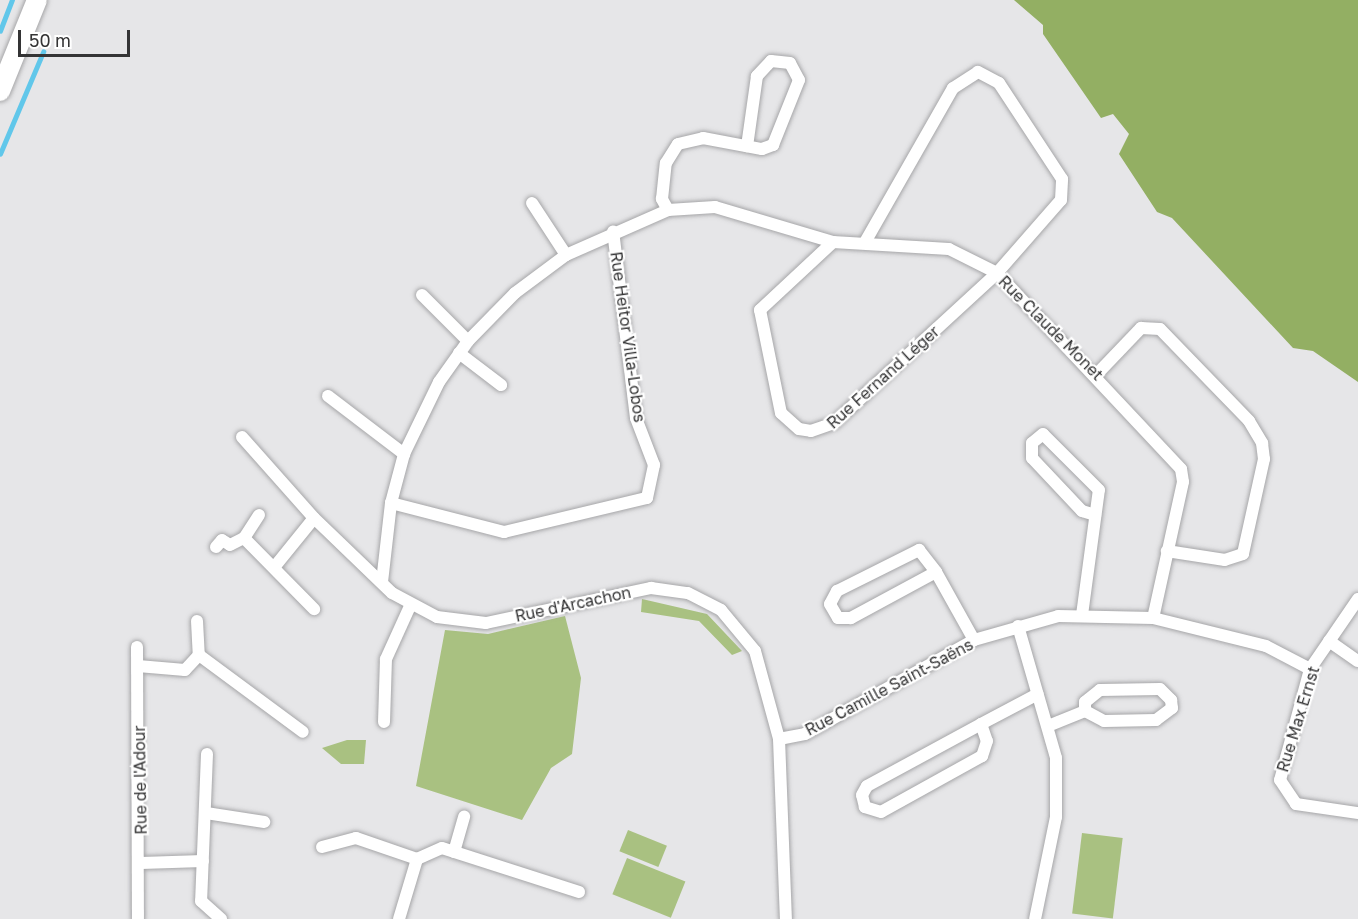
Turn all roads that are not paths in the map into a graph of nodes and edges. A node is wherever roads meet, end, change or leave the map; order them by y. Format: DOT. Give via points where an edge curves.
graph roads {
  1 [pos="36,0"];
  2 [pos="0,92"];
  3 [pos="747,146"];
  4 [pos="531,203"];
  5 [pos="668,210"];
  6 [pos="613,231"];
  7 [pos="833,242"];
  8 [pos="865,242"];
  9 [pos="566,255"];
  10 [pos="997,273"];
  11 [pos="422,295"];
  12 [pos="468,341"];
  13 [pos="459,353"];
  14 [pos="1097,374"];
  15 [pos="501,385"];
  16 [pos="328,396"];
  17 [pos="242,438"];
  18 [pos="404,454"];
  19 [pos="391,502"];
  20 [pos="259,515"];
  21 [pos="1095,515"];
  22 [pos="314,518"];
  23 [pos="244,538"];
  24 [pos="216,547"];
  25 [pos="1167,551"];
  26 [pos="276,565"];
  27 [pos="936,572"];
  28 [pos="382,582"];
  29 [pos="1358,599"];
  30 [pos="410,606"];
  31 [pos="314,609"];
  32 [pos="1082,615"];
  33 [pos="1153,618"];
  34 [pos="197,621"];
  35 [pos="1018,626"];
  36 [pos="974,640"];
  37 [pos="1329,641"];
  38 [pos="137,647"];
  39 [pos="199,655"];
  40 [pos="1358,661"];
  41 [pos="138,666"];
  42 [pos="1310,669"];
  43 [pos="1038,694"];
  44 [pos="1085,711"];
  45 [pos="384,722"];
  46 [pos="981,724"];
  47 [pos="1048,726"];
  48 [pos="303,732"];
  49 [pos="779,739"];
  50 [pos="207,754"];
  51 [pos="206,813"];
  52 [pos="1358,813"];
  53 [pos="464,816"];
  54 [pos="264,822"];
  55 [pos="322,847"];
  56 [pos="454,852"];
  57 [pos="417,859"];
  58 [pos="203,861"];
  59 [pos="141,863"];
  60 [pos="579,892"];
  61 [pos="140,917"];
  62 [pos="220,919"];
  63 [pos="399,919"];
  64 [pos="786,919"];
  65 [pos="1035,919"];
  1 -- 2 [label="main road"];
  3 -- 3 [label="street" via="762,149 779,135 799,80 790,63 771,61 757,76"];
  3 -- 5 [label="street" via="703,138 678,144 666,163 662,187"];
  4 -- 9 [label="street"];
  5 -- 6 [label="street, Rue Claude Monet"];
  5 -- 7 [label="street, Rue Claude Monet" via="732,209"];
  6 -- 9 [label="street, Rue Claude Monet"];
  6 -- 19 [label="street, Rue Heitor Villa-Lobos" via="636,418 654,465 654,487 647,498 504,532"];
  7 -- 8 [label="street, Rue Claude Monet"];
  7 -- 10 [label="street, Rue Fernand Léger" via="760,310 781,413 799,429 823,430 834,423"];
  8 -- 10 [label="street, Rue Claude Monet" via="949,249"];
  8 -- 10 [label="street" via="953,88 978,72 999,83 1063,189 1054,210"];
  9 -- 12 [label="street, Rue Claude Monet" via="515,293"];
  10 -- 14 [label="street, Rue Claude Monet"];
  11 -- 12 [label="street"];
  12 -- 13 [label="street, Rue Claude Monet"];
  13 -- 15 [label="street"];
  13 -- 18 [label="street, Rue Claude Monet"];
  14 -- 25 [label="street, Rue Claude Monet" via="1181,469 1183,482"];
  14 -- 25 [label="street" via="1142,328 1160,328 1249,421 1262,443 1264,459 1243,554 1225,560"];
  16 -- 18 [label="street"];
  17 -- 22 [label="street, Rue d'Arcachon"];
  18 -- 19 [label="street, Rue Claude Monet"];
  19 -- 28 [label="street, Rue Claude Monet"];
  20 -- 23 [label="street"];
  21 -- 21 [label="street" via="1099,490 1043,434 1032,443 1032,458 1082,511"];
  21 -- 32 [label="street"];
  22 -- 26 [label="street"];
  22 -- 28 [label="street, Rue d'Arcachon"];
  23 -- 24 [label="street" via="230,545 222,540"];
  23 -- 26 [label="street"];
  25 -- 33 [label="street, Rue Claude Monet"];
  26 -- 31 [label="street"];
  27 -- 27 [label="street" via="924,553 912,551 837,591 830,604 838,618 851,618"];
  27 -- 36 [label="street"];
  28 -- 30 [label="street, Rue d'Arcachon"];
  29 -- 37 [label="street, Rue Max Ernst"];
  30 -- 45 [label="street" via="386,659"];
  30 -- 49 [label="street, Rue d'Arcachon" via="453,621 478,623 627,591 688,593 721,610 748,638"];
  32 -- 33 [label="street, Rue Camille Saint-Saëns"];
  32 -- 35 [label="street, Rue Camille Saint-Saëns"];
  33 -- 42 [label="street, Rue Camille Saint-Saëns" via="1266,646"];
  34 -- 39 [label="street"];
  35 -- 36 [label="street, Rue Camille Saint-Saëns"];
  35 -- 43 [label="street"];
  36 -- 49 [label="street, Rue Camille Saint-Saëns" via="805,734"];
  37 -- 40 [label="street"];
  37 -- 42 [label="street, Rue Max Ernst"];
  38 -- 41 [label="street, Rue de l'Adour"];
  39 -- 41 [label="street" via="185,670"];
  39 -- 48 [label="street"];
  41 -- 59 [label="street, Rue de l'Adour"];
  42 -- 52 [label="street, Rue Max Ernst" via="1280,780 1282,790 1296,804"];
  43 -- 46 [label="street"];
  43 -- 47 [label="street"];
  44 -- 44 [label="street" via="1104,721 1156,720 1172,708 1171,700 1160,689 1100,690 1085,702"];
  44 -- 47 [label="street"];
  46 -- 46 [label="street" via="867,786 862,795 866,807 881,812 982,756 987,741"];
  47 -- 65 [label="street" via="1056,758 1056,817"];
  49 -- 64 [label="street, Rue d'Arcachon"];
  50 -- 51 [label="street"];
  51 -- 54 [label="street"];
  51 -- 58 [label="street"];
  53 -- 56 [label="street"];
  55 -- 57 [label="street" via="356,838"];
  56 -- 57 [label="street" via="442,848"];
  56 -- 60 [label="street"];
  57 -- 63 [label="street"];
  58 -- 59 [label="street"];
  58 -- 62 [label="street" via="201,901"];
  59 -- 61 [label="street, Rue de l'Adour"];
}
